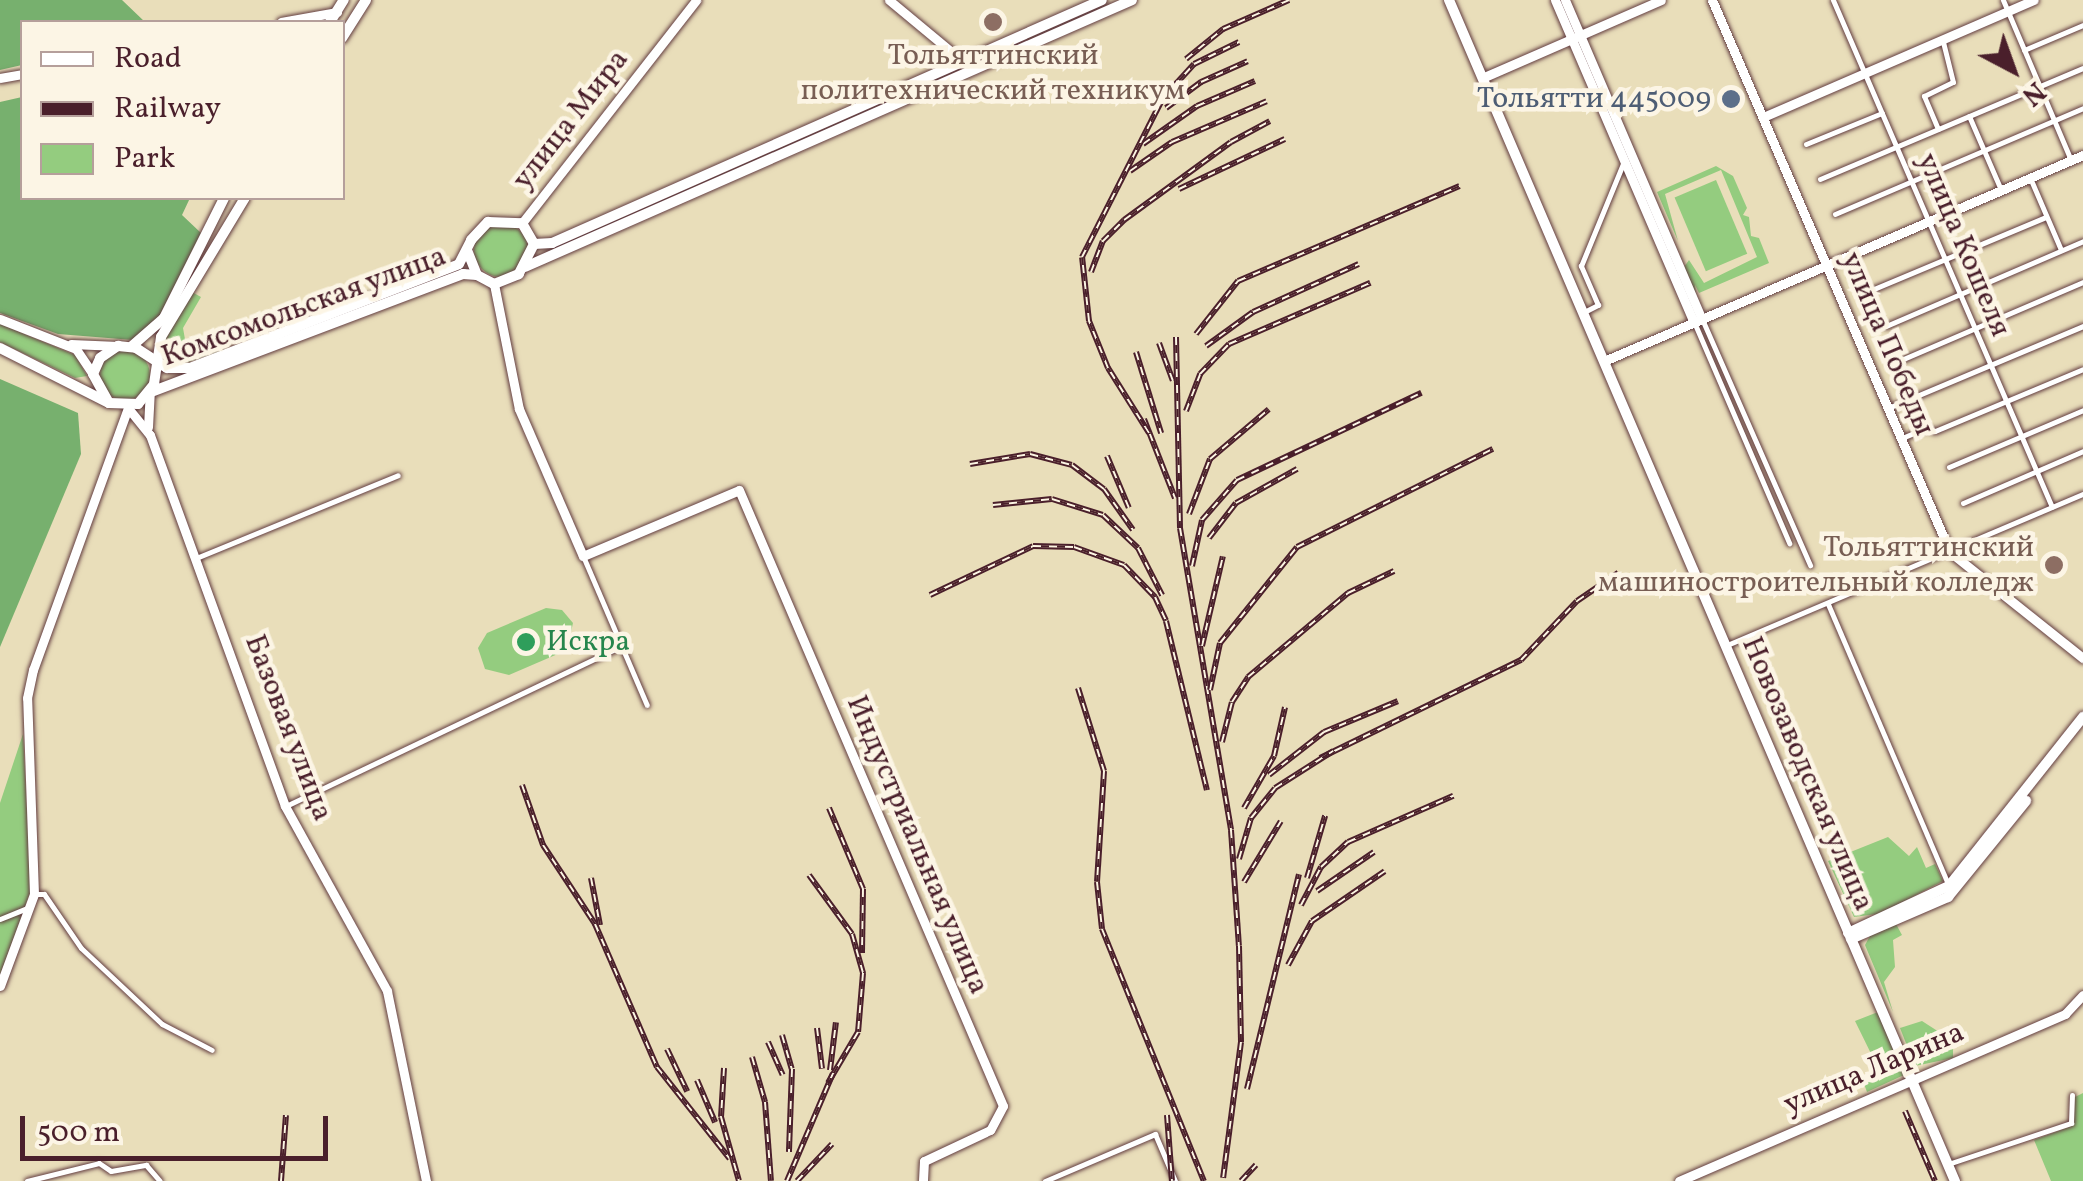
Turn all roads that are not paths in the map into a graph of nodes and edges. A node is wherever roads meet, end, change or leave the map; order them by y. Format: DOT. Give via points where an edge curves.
graph roads {
  1 [pos="344,0"];
  2 [pos="366,0"];
  3 [pos="696,0"];
  4 [pos="890,0"];
  5 [pos="1102,0"];
  6 [pos="1132,0"];
  7 [pos="1449,0"];
  8 [pos="1555,0"];
  9 [pos="1565,0"];
  10 [pos="1661,0"];
  11 [pos="1712,0"];
  12 [pos="1832,0"];
  13 [pos="2003,0"];
  14 [pos="2034,0"];
  15 [pos="2008,11"];
  16 [pos="337,12"];
  17 [pos="292,20"];
  18 [pos="331,20"];
  19 [pos="2083,25"];
  20 [pos="345,33"];
  21 [pos="1576,37"];
  22 [pos="1942,39"];
  23 [pos="2024,50"];
  24 [pos="966,66"];
  25 [pos="2083,68"];
  26 [pos="1865,74"];
  27 [pos="1482,78"];
  28 [pos="2040,86"];
  29 [pos="2083,108"];
  30 [pos="1882,112"];
  31 [pos="1969,116"];
  32 [pos="1763,117"];
  33 [pos="2054,121"];
  34 [pos="1938,129"];
  35 [pos="1806,144"];
  36 [pos="1896,147"];
  37 [pos="1984,152"];
  38 [pos="2083,155"];
  39 [pos="1624,160"];
  40 [pos="2072,160"];
  41 [pos="1820,178"];
  42 [pos="2030,178"];
  43 [pos="1911,182"];
  44 [pos="697,184"];
  45 [pos="2001,190"];
  46 [pos="223,200"];
  47 [pos="244,200"];
  48 [pos="1835,214"];
  49 [pos="2046,217"];
  50 [pos="1928,222"];
  51 [pos="522,223"];
  52 [pos="2083,241"];
  53 [pos="534,244"];
  54 [pos="468,250"];
  55 [pos="2062,250"];
  56 [pos="205,256"];
  57 [pos="1943,258"];
  58 [pos="1826,265"];
  59 [pos="526,267"];
  60 [pos="478,275"];
  61 [pos="2083,282"];
  62 [pos="494,284"];
  63 [pos="1869,291"];
  64 [pos="1959,295"];
  65 [pos="1584,312"];
  66 [pos="0,318"];
  67 [pos="1698,320"];
  68 [pos="1886,326"];
  69 [pos="2083,326"];
  70 [pos="1974,330"];
  71 [pos="63,344"];
  72 [pos="124,346"];
  73 [pos="0,348"];
  74 [pos="1901,360"];
  75 [pos="1604,362"];
  76 [pos="153,363"];
  77 [pos="1990,365"];
  78 [pos="2083,368"];
  79 [pos="204,369"];
  80 [pos="93,374"];
  81 [pos="61,378"];
  82 [pos="150,392"];
  83 [pos="2006,401"];
  84 [pos="109,403"];
  85 [pos="128,408"];
  86 [pos="1888,408"];
  87 [pos="2083,410"];
  88 [pos="150,435"];
  89 [pos="2022,436"];
  90 [pos="1901,439"];
  91 [pos="2083,451"];
  92 [pos="1949,467"];
  93 [pos="2036,471"];
  94 [pos="398,475"];
  95 [pos="2083,494"];
  96 [pos="1963,503"];
  97 [pos="2052,507"];
  98 [pos="1789,542"];
  99 [pos="1950,552"];
  100 [pos="583,556"];
  101 [pos="196,558"];
  102 [pos="1810,565"];
  103 [pos="1827,603"];
  104 [pos="622,646"];
  105 [pos="1725,646"];
  106 [pos="2083,658"];
  107 [pos="647,705"];
  108 [pos="2083,717"];
  109 [pos="2078,731"];
  110 [pos="2019,804"];
  111 [pos="285,806"];
  112 [pos="1949,886"];
  113 [pos="34,894"];
  114 [pos="30,907"];
  115 [pos="0,919"];
  116 [pos="1870,928"];
  117 [pos="1850,936"];
  118 [pos="0,986"];
  119 [pos="2083,995"];
  120 [pos="212,1050"];
  121 [pos="1912,1080"];
  122 [pos="2072,1096"];
  123 [pos="1948,1164"];
  124 [pos="27,1181"];
  125 [pos="160,1181"];
  126 [pos="426,1181"];
  127 [pos="923,1181"];
  128 [pos="1045,1181"];
  129 [pos="1175,1181"];
  130 [pos="1679,1181"];
  131 [pos="1956,1181"];
  1 -- 16 [label="main road"];
  2 -- 20 [label="main road"];
  3 -- 51 [label="street, улица Мира"];
  4 -- 24 [label="street"];
  5 -- 24 [label="main road"];
  6 -- 24 [label="main road"];
  7 -- 27 [label="main road, Новозаводская улица"];
  8 -- 21 [label="street"];
  9 -- 21 [label="street"];
  10 -- 21 [label="street"];
  11 -- 32 [label="street, улица Победы"];
  12 -- 26 [label="street, улица Кошеля"];
  13 -- 15 [label="street"];
  14 -- 15 [label="street"];
  15 -- 22 [label="street"];
  15 -- 23 [label="street"];
  16 -- 17 [label="street"];
  16 -- 18 [label="main road"];
  19 -- 23 [label="street"];
  21 -- 27 [label="street"];
  21 -- 39 [label="street"];
  21 -- 67 [label="street"];
  22 -- 26 [label="street"];
  22 -- 34 [label="street" via="1953,82 1924,96"];
  23 -- 28 [label="street"];
  24 -- 44 [label="main road"];
  25 -- 28 [label="street"];
  26 -- 30 [label="street, улица Кошеля"];
  26 -- 32 [label="street"];
  27 -- 65 [label="main road, Новозаводская улица"];
  28 -- 31 [label="street"];
  28 -- 33 [label="street"];
  29 -- 33 [label="street"];
  30 -- 35 [label="street"];
  30 -- 36 [label="street, улица Кошеля"];
  31 -- 34 [label="street"];
  31 -- 37 [label="street"];
  32 -- 58 [label="street, улица Победы"];
  33 -- 37 [label="street"];
  33 -- 40 [label="street"];
  34 -- 36 [label="street"];
  36 -- 41 [label="street"];
  36 -- 43 [label="street, улица Кошеля"];
  37 -- 43 [label="street"];
  37 -- 45 [label="street"];
  38 -- 40 [label="street"];
  39 -- 65 [label="street" via="1581,266 1598,305"];
  39 -- 67 [label="street"];
  40 -- 42 [label="street"];
  42 -- 45 [label="street"];
  42 -- 49 [label="street"];
  43 -- 48 [label="street"];
  43 -- 50 [label="street, улица Кошеля"];
  44 -- 53 [label="main road" via="552,243"];
  44 -- 59 [label="main road"];
  45 -- 50 [label="street"];
  46 -- 56 [label="main road"];
  47 -- 56 [label="main road"];
  49 -- 55 [label="street"];
  49 -- 57 [label="street"];
  50 -- 57 [label="street, улица Кошеля"];
  50 -- 58 [label="street"];
  51 -- 53 [label="main road"];
  51 -- 54 [label="main road" via="488,222"];
  52 -- 55 [label="street"];
  53 -- 59 [label="main road"];
  54 -- 60 [label="main road"];
  54 -- 79 [label="main road, Комсомольская улица" via="459,264"];
  55 -- 64 [label="street"];
  56 -- 72 [label="main road" via="152,334"];
  56 -- 76 [label="main road"];
  57 -- 63 [label="street"];
  57 -- 64 [label="street, улица Кошеля"];
  58 -- 67 [label="street"];
  58 -- 86 [label="street, улица Победы"];
  59 -- 62 [label="main road"];
  60 -- 62 [label="main road"];
  60 -- 79 [label="main road, Комсомольская улица" via="463,274"];
  61 -- 70 [label="street"];
  62 -- 100 [label="street" via="519,409"];
  64 -- 68 [label="street"];
  64 -- 70 [label="street, улица Кошеля"];
  65 -- 75 [label="main road, Новозаводская улица"];
  66 -- 71 [label="street"];
  67 -- 75 [label="street"];
  67 -- 98 [label="street"];
  67 -- 102 [label="street"];
  69 -- 77 [label="street"];
  70 -- 74 [label="street"];
  70 -- 77 [label="street, улица Кошеля"];
  71 -- 72 [label="street"];
  71 -- 80 [label="street" via="87,358"];
  72 -- 76 [label="main road"];
  72 -- 80 [label="main road" via="100,358"];
  73 -- 81 [label="main road"];
  75 -- 105 [label="main road, Новозаводская улица"];
  76 -- 79 [label="main road, Комсомольская улица"];
  76 -- 82 [label="main road"];
  77 -- 83 [label="street, улица Кошеля"];
  77 -- 86 [label="street"];
  78 -- 83 [label="street"];
  79 -- 82 [label="main road, Комсомольская улица"];
  80 -- 81 [label="main road" via="77,382"];
  80 -- 84 [label="main road"];
  81 -- 84 [label="main road"];
  82 -- 85 [label="main road"];
  82 -- 88 [label="street"];
  83 -- 89 [label="street, улица Кошеля"];
  83 -- 90 [label="street"];
  84 -- 85 [label="main road"];
  85 -- 88 [label="street, Базовая улица"];
  85 -- 113 [label="street" via="27,698"];
  86 -- 90 [label="street, улица Победы"];
  87 -- 89 [label="street"];
  88 -- 101 [label="street, Базовая улица"];
  89 -- 92 [label="street"];
  89 -- 93 [label="street, улица Кошеля"];
  90 -- 99 [label="street, улица Победы"];
  91 -- 93 [label="street"];
  93 -- 96 [label="street"];
  93 -- 97 [label="street, улица Кошеля"];
  94 -- 101 [label="street"];
  95 -- 97 [label="street"];
  97 -- 99 [label="street"];
  99 -- 103 [label="street"];
  99 -- 106 [label="street, улица Победы"];
  100 -- 104 [label="street"];
  100 -- 127 [label="street, Индустриальная улица" via="738,490 1003,1106 990,1130 924,1161"];
  101 -- 111 [label="street, Базовая улица"];
  103 -- 105 [label="street"];
  103 -- 112 [label="street"];
  104 -- 107 [label="street"];
  104 -- 111 [label="street"];
  105 -- 117 [label="main road, Новозаводская улица"];
  108 -- 109 [label="main road"];
  109 -- 110 [label="main road"];
  110 -- 112 [label="main road"];
  110 -- 116 [label="main road" via="1948,897"];
  111 -- 126 [label="street, Базовая улица" via="387,991"];
  112 -- 116 [label="main road"];
  113 -- 114 [label="street"];
  113 -- 120 [label="street" via="44,894 81,948 162,1024"];
  114 -- 115 [label="street"];
  114 -- 118 [label="street"];
  116 -- 117 [label="main road"];
  117 -- 121 [label="main road, Новозаводская улица"];
  119 -- 121 [label="street, улица Ларина" via="2065,1014"];
  121 -- 123 [label="main road, Новозаводская улица"];
  121 -- 130 [label="street, улица Ларина"];
  122 -- 123 [label="street" via="2071,1124"];
  123 -- 131 [label="main road, Новозаводская улица"];
  124 -- 125 [label="street" via="99,1162 110,1172 146,1165"];
  128 -- 129 [label="street" via="1155,1134"];
}
